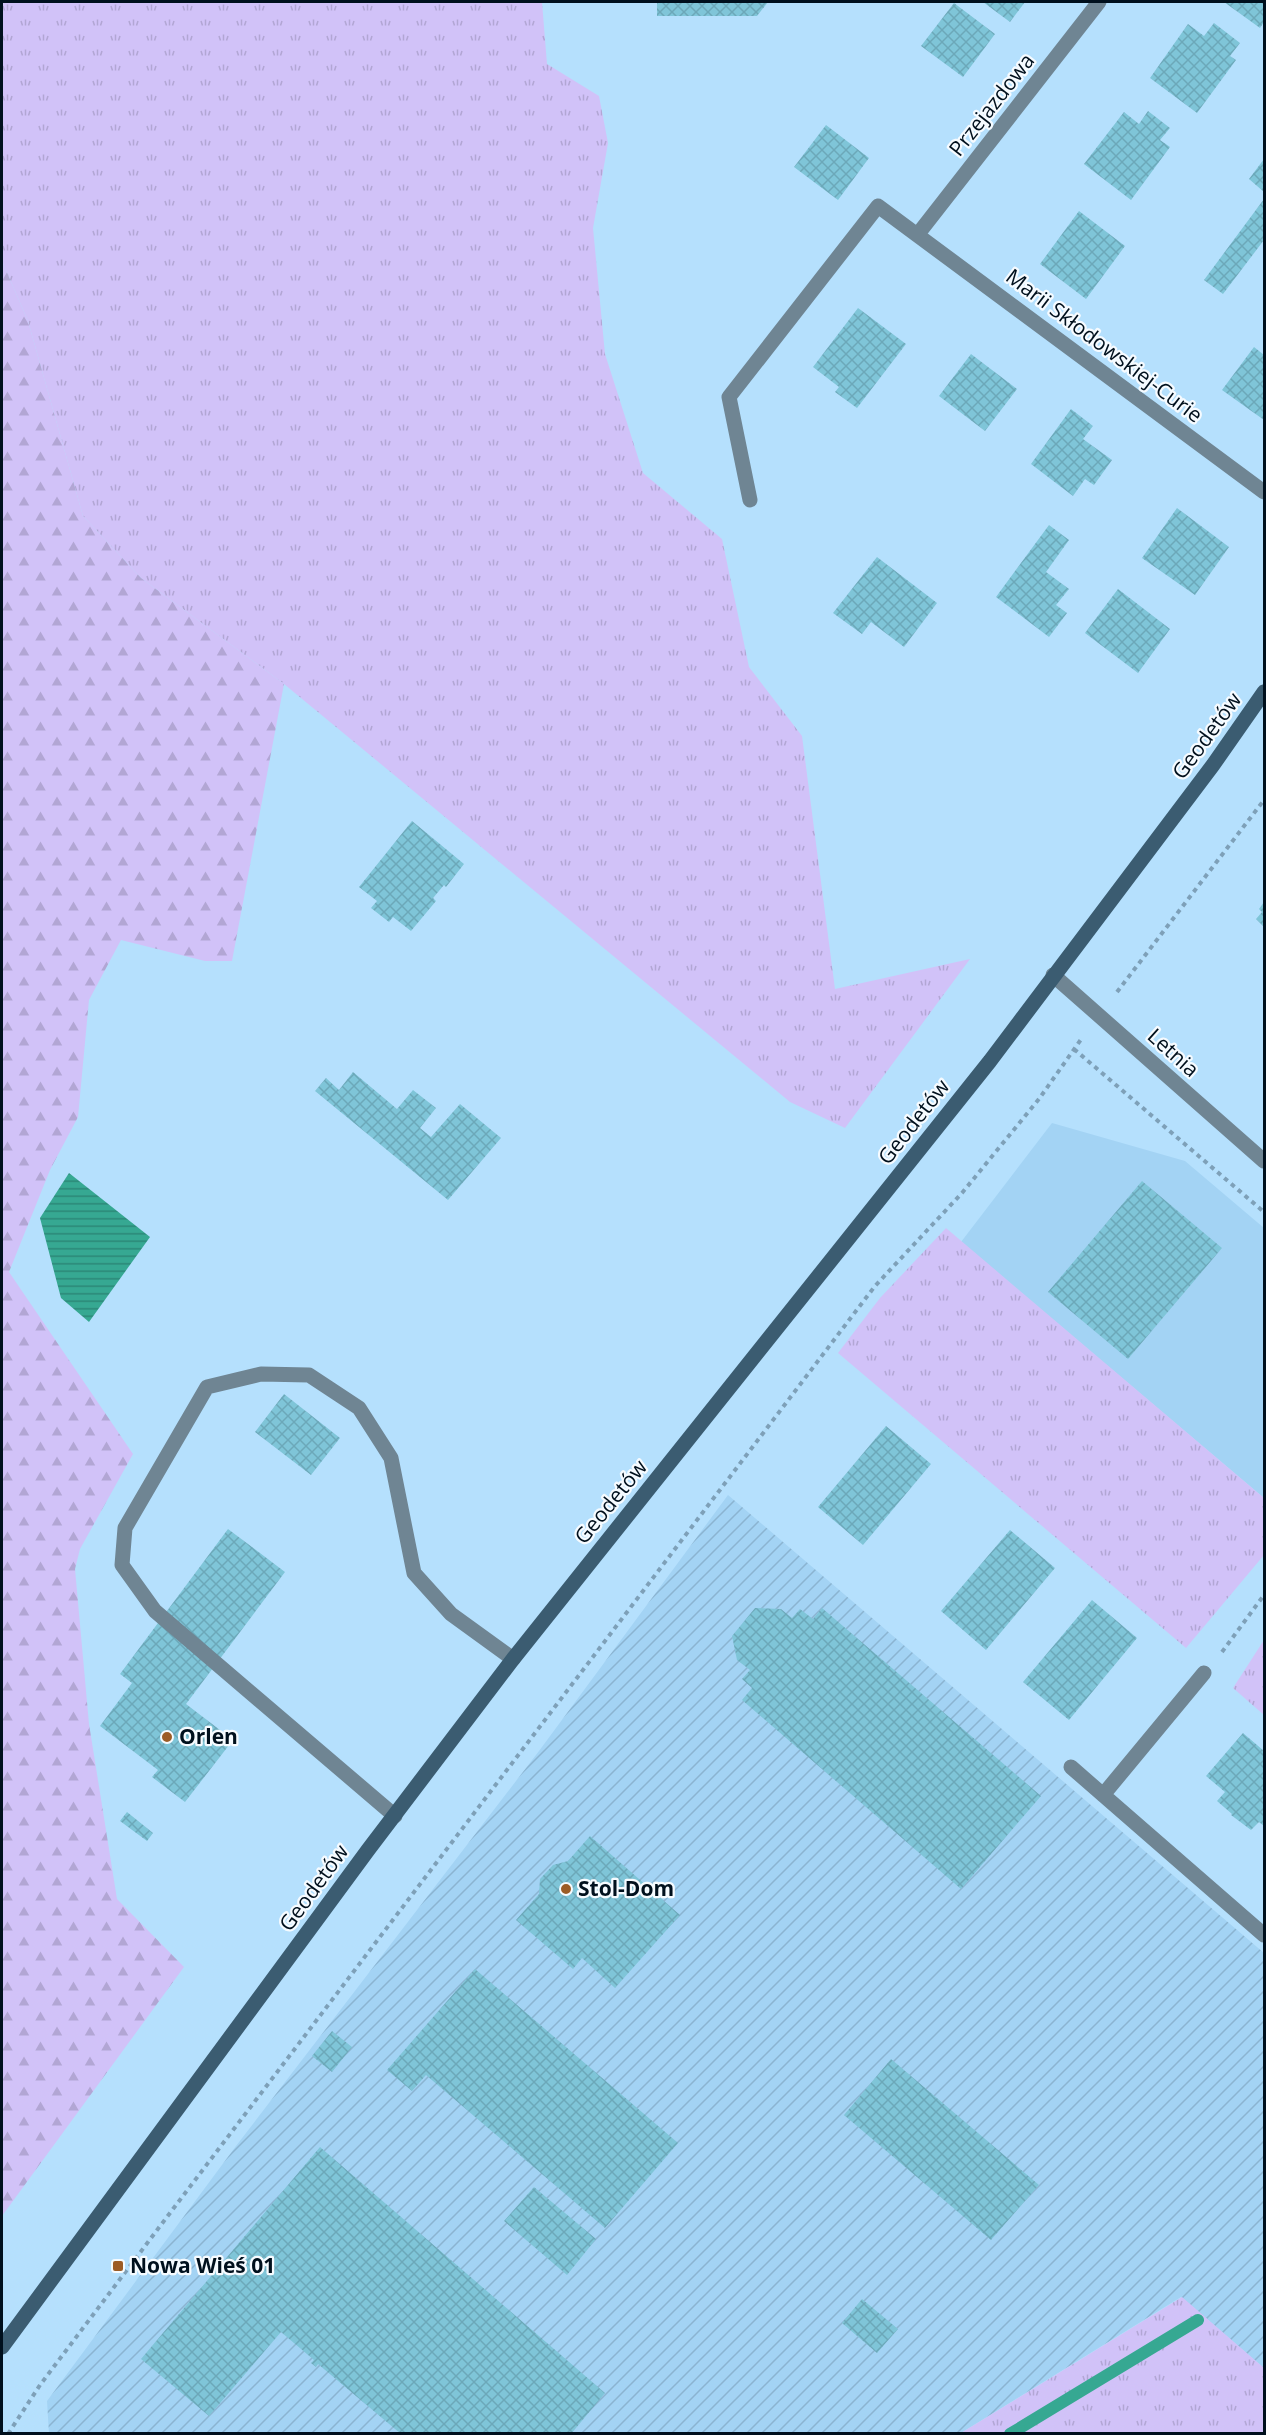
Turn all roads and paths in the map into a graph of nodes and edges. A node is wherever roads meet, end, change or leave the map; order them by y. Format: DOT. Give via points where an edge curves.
graph roads {
  1 [pos="1099,2"];
  2 [pos="918,234"];
  3 [pos="1264,492"];
  4 [pos="750,500"];
  5 [pos="1264,692"];
  6 [pos="1264,800"];
  7 [pos="1053,975"];
  8 [pos="1099,1014"];
  9 [pos="1074,1049"];
  10 [pos="1264,1161"];
  11 [pos="1264,1212"];
  12 [pos="1264,1595"];
  13 [pos="513,1659"];
  14 [pos="1204,1673"];
  15 [pos="1071,1767"];
  16 [pos="1103,1795"];
  17 [pos="394,1816"];
  18 [pos="1264,1935"];
  19 [pos="2,2347"];
  20 [pos="8,2433"];
  1 -- 2 [label="street, Przejazdowa"];
  2 -- 3 [label="street, Marii Skłodowskiej-Curie"];
  2 -- 4 [label="street, Marii Skłodowskiej-Curie" via="878,206 729,397"];
  5 -- 7 [label="main road, Geodetów"];
  6 -- 8 [label="path"];
  7 -- 8 [label="street, Letnia"];
  7 -- 13 [label="main road, Geodetów" via="990,1061"];
  8 -- 9 [label="path"];
  8 -- 10 [label="street, Letnia"];
  9 -- 11 [label="path"];
  9 -- 20 [label="path" via="1039,1099 962,1193 875,1286 166,2218"];
  12 -- 14 [label="path"];
  13 -- 17 [label="main road, Geodetów"];
  13 -- 17 [label="street" via="451,1614 414,1573 392,1458 359,1408 309,1376 261,1374 207,1387 125,1528 122,1565 155,1611"];
  14 -- 16 [label="street"];
  15 -- 16 [label="street"];
  16 -- 18 [label="street"];
  17 -- 19 [label="main road, Geodetów"];
}
